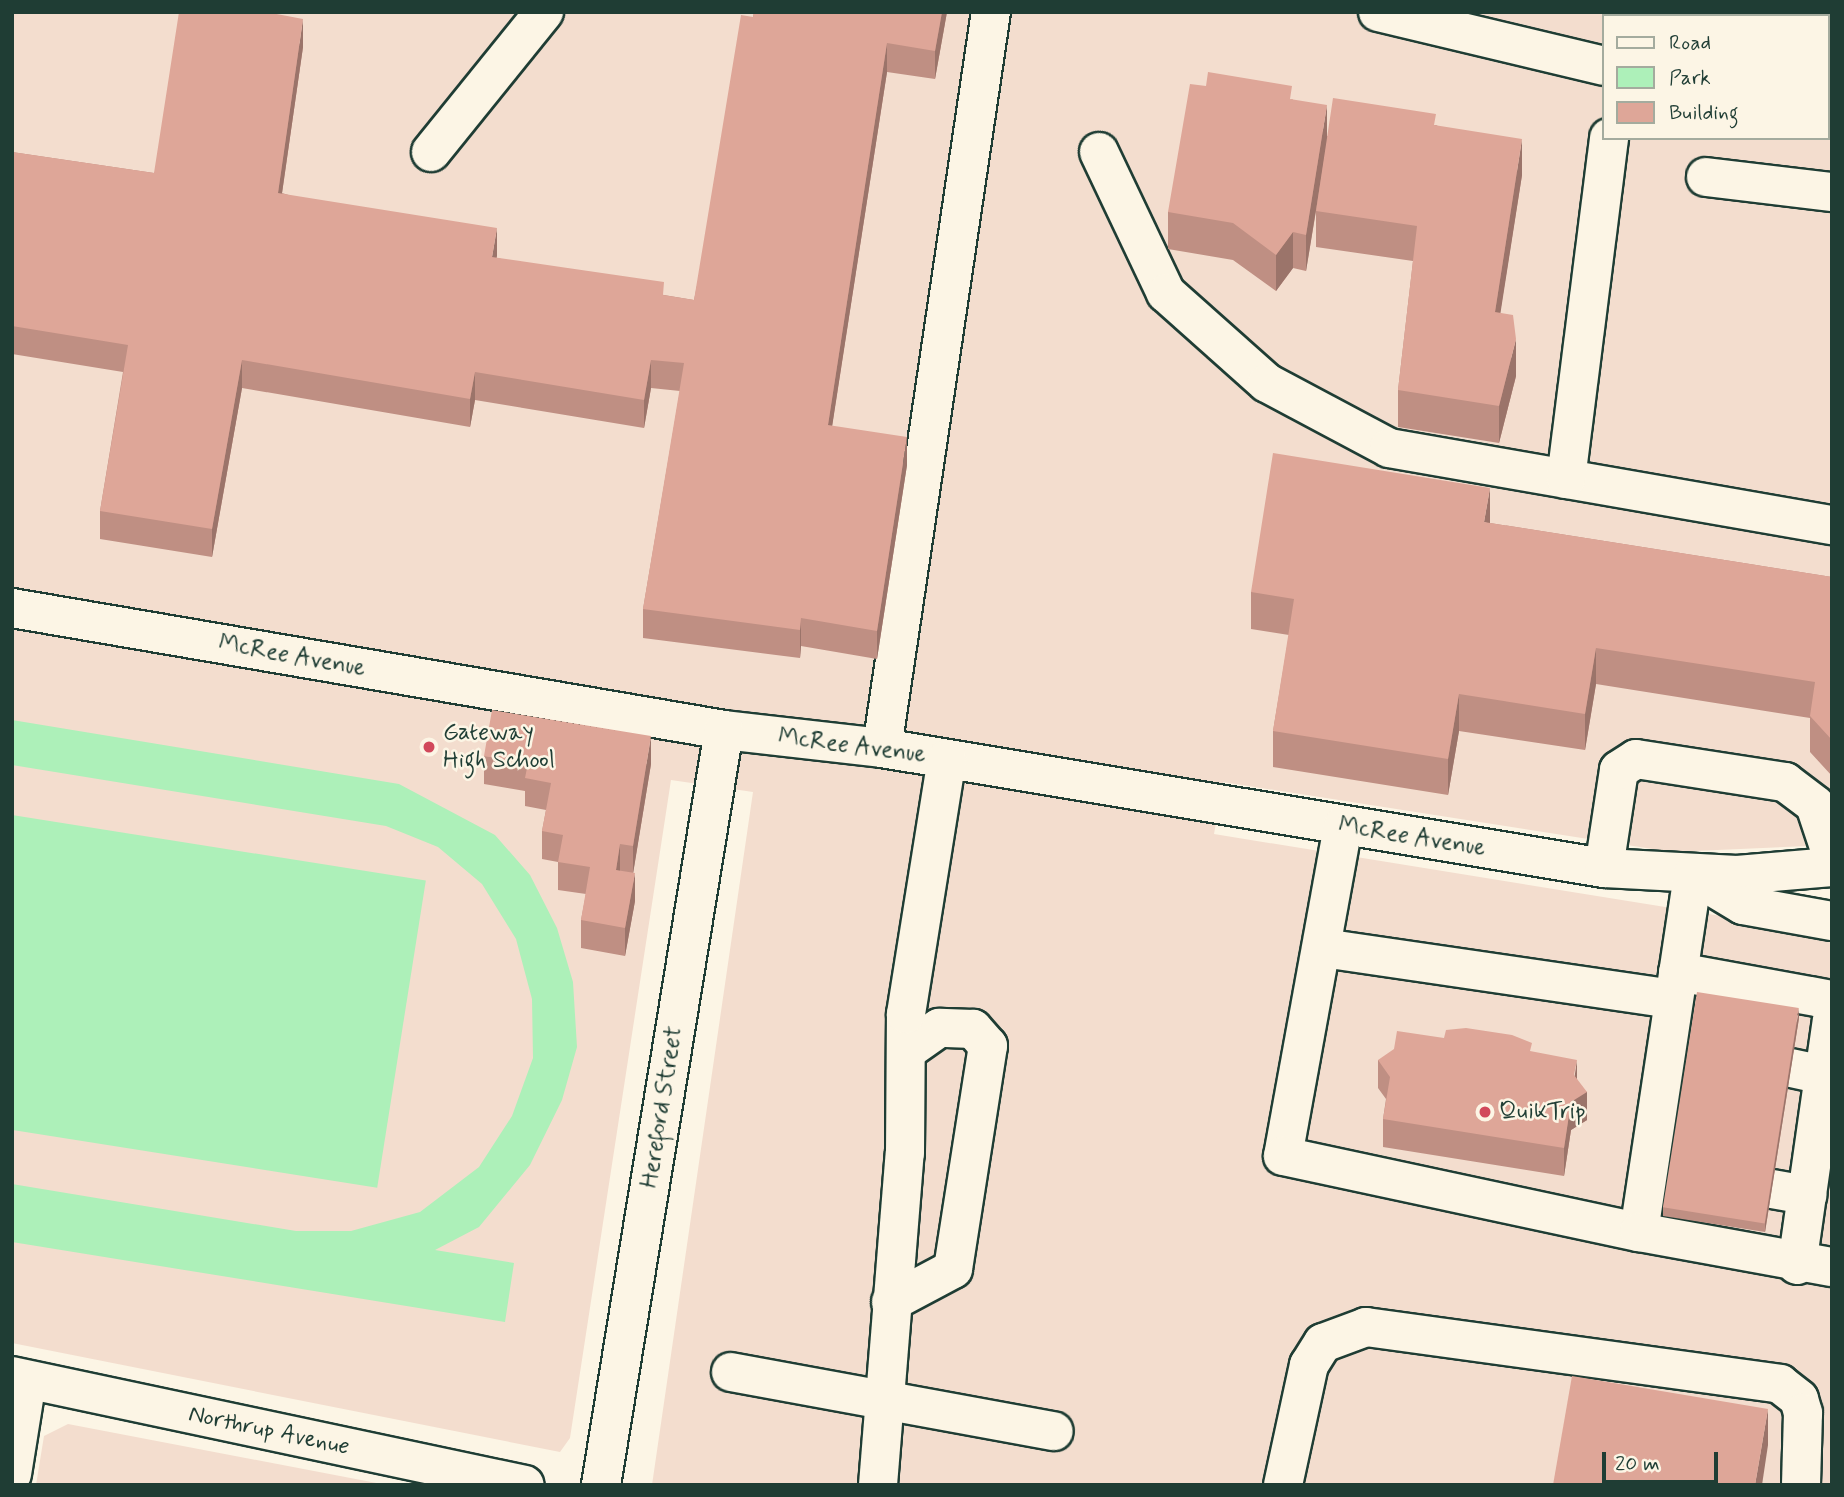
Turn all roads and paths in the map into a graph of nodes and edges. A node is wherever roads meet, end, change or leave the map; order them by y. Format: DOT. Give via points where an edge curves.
graph roads {
  1 [pos="544,12"];
  2 [pos="991,12"];
  3 [pos="1378,12"];
  4 [pos="1602,66"];
  5 [pos="1609,140"];
  6 [pos="431,152"];
  7 [pos="1099,152"];
  8 [pos="1706,177"];
  9 [pos="1832,192"];
  10 [pos="1566,479"];
  11 [pos="1832,525"];
  12 [pos="12,608"];
  13 [pos="724,730"];
  14 [pos="882,748"];
  15 [pos="947,759"];
  16 [pos="1343,826"];
  17 [pos="1832,856"];
  18 [pos="1832,867"];
  19 [pos="1604,868"];
  20 [pos="1693,875"];
  21 [pos="1832,921"];
  22 [pos="1323,948"];
  23 [pos="1676,985"];
  24 [pos="1832,1000"];
  25 [pos="1832,1020"];
  26 [pos="907,1050"];
  27 [pos="1639,1232"];
  28 [pos="1815,1266"];
  29 [pos="1832,1282"];
  30 [pos="891,1302"];
  31 [pos="731,1372"];
  32 [pos="20,1378"];
  33 [pos="887,1402"];
  34 [pos="1054,1431"];
  35 [pos="12,1474"];
  36 [pos="443,1477"];
  37 [pos="525,1485"];
  38 [pos="601,1485"];
  39 [pos="878,1485"];
  40 [pos="1283,1485"];
  41 [pos="1801,1485"];
  1 -- 6 [label="street"];
  2 -- 14 [label="street"];
  3 -- 4 [label="street"];
  5 -- 10 [label="street"];
  7 -- 10 [label="street" via="1166,293 1267,383 1390,448"];
  8 -- 9 [label="street"];
  10 -- 11 [label="street"];
  12 -- 13 [label="street, McRee Avenue"];
  13 -- 14 [label="street, McRee Avenue"];
  13 -- 38 [label="street, Hereford Street"];
  14 -- 15 [label="street, McRee Avenue"];
  15 -- 16 [label="street, McRee Avenue"];
  15 -- 26 [label="street" via="906,1014"];
  16 -- 19 [label="street, McRee Avenue"];
  16 -- 22 [label="street"];
  17 -- 19 [label="street" via="1815,804 1785,782 1636,759 1619,769"];
  18 -- 20 [label="street, McRee Avenue"];
  19 -- 20 [label="street, McRee Avenue"];
  20 -- 21 [label="street, McRee Avenue" via="1744,905"];
  20 -- 23 [label="street"];
  22 -- 23 [label="street"];
  22 -- 27 [label="street" via="1283,1156"];
  23 -- 24 [label="street"];
  23 -- 27 [label="street" via="1679,1045 1660,1165"];
  25 -- 28 [label="street" via="1807,1072 1790,1192"];
  26 -- 30 [label="street"];
  26 -- 30 [label="street" via="939,1028 973,1029 988,1045 953,1269"];
  27 -- 28 [label="street"];
  28 -- 29 [label="street"];
  30 -- 33 [label="street"];
  31 -- 33 [label="street"];
  32 -- 35 [label="street"];
  32 -- 36 [label="street, Northrup Avenue"];
  33 -- 34 [label="street"];
  33 -- 39 [label="street"];
  36 -- 37 [label="street, Northrup Avenue"];
  40 -- 41 [label="street" via="1309,1365 1323,1343 1366,1327 1780,1384 1799,1399 1804,1413"];
}
